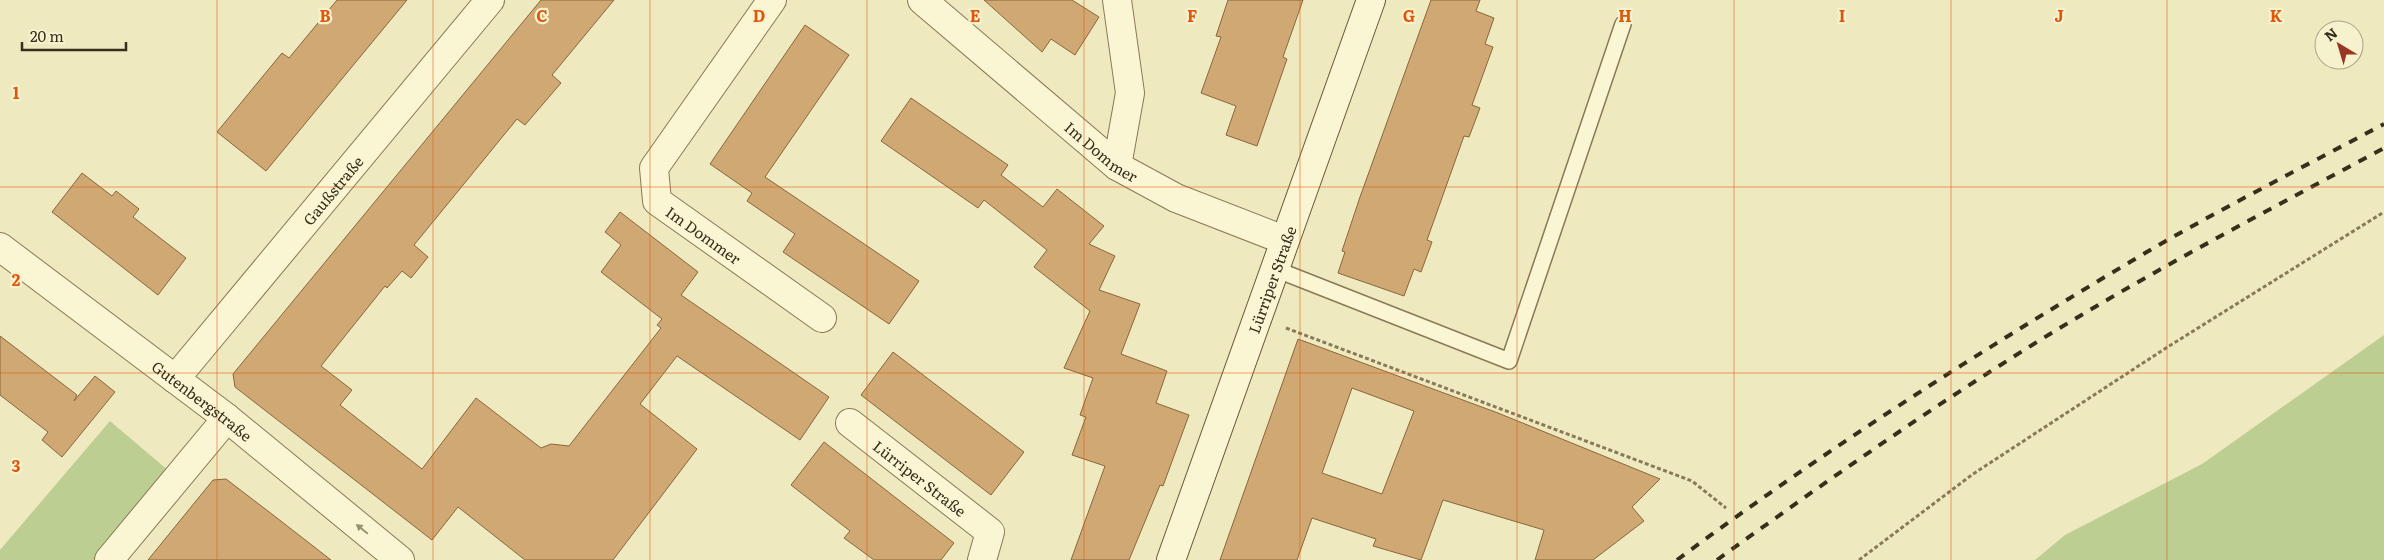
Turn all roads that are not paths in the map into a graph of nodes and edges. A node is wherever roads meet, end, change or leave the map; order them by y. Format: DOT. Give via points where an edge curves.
graph roads {
  1 [pos="490,0"];
  2 [pos="772,0"];
  3 [pos="922,0"];
  4 [pos="1117,0"];
  5 [pos="1371,0"];
  6 [pos="1623,24"];
  7 [pos="1117,166"];
  8 [pos="1284,240"];
  9 [pos="0,247"];
  10 [pos="1275,268"];
  11 [pos="822,318"];
  12 [pos="175,379"];
  13 [pos="227,418"];
  14 [pos="850,423"];
  15 [pos="109,560"];
  16 [pos="400,560"];
  17 [pos="982,560"];
  18 [pos="1171,560"];
  1 -- 12 [label="street, Gaußstraße"];
  2 -- 11 [label="street, Im Dommer" via="654,168 657,201"];
  3 -- 7 [label="street, Im Dommer"];
  4 -- 7 [label="street" via="1130,93"];
  5 -- 8 [label="street, Lürriper Straße"];
  6 -- 10 [label="lane" via="1509,361"];
  7 -- 8 [label="street, Im Dommer" via="1176,198"];
  8 -- 10 [label="street, Lürriper Straße"];
  9 -- 12 [label="street, Gutenbergstraße"];
  10 -- 18 [label="street, Lürriper Straße"];
  12 -- 13 [label="street, Gutenbergstraße"];
  13 -- 15 [label="street"];
  16 -- 13 [label="street, Gutenbergstraße, one-way"];
  14 -- 17 [label="street, Lürriper Straße" via="990,532"];
}
